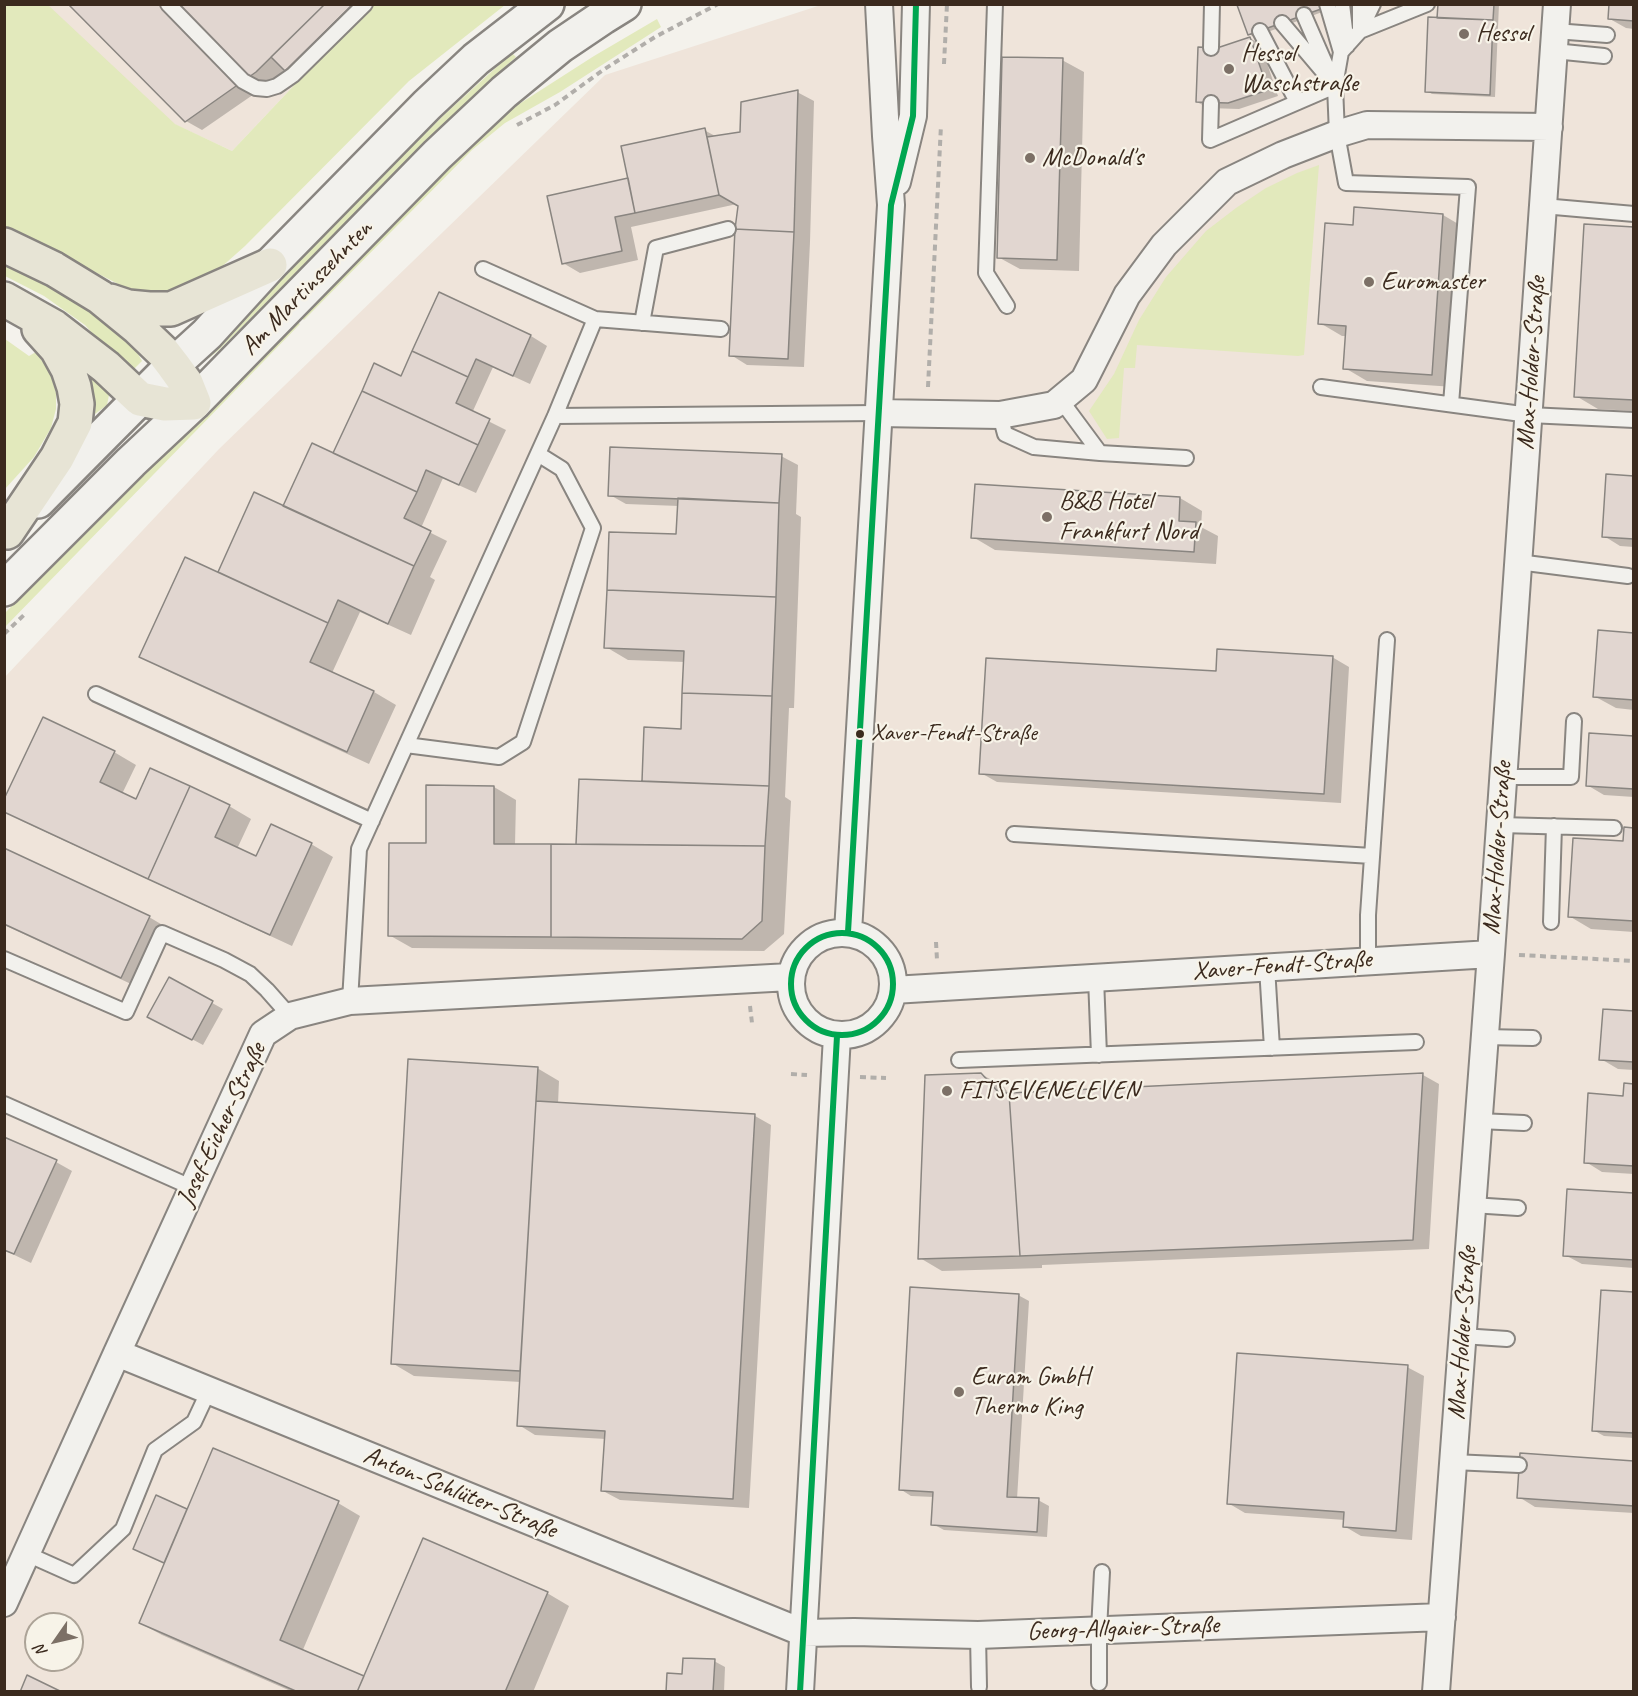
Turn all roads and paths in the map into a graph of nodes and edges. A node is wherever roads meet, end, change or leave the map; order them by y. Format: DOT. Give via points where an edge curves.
graph roads {
  1 [pos="168,4"];
  2 [pos="365,4"];
  3 [pos="547,4"];
  4 [pos="624,4"];
  5 [pos="718,4"];
  6 [pos="866,4"];
  7 [pos="879,4"];
  8 [pos="916,4"];
  9 [pos="947,4"];
  10 [pos="995,4"];
  11 [pos="1212,4"];
  12 [pos="1327,4"];
  13 [pos="1342,4"];
  14 [pos="1360,4"];
  15 [pos="1373,4"];
  16 [pos="1399,4"];
  17 [pos="1557,4"];
  18 [pos="1421,6"];
  19 [pos="1304,15"];
  20 [pos="1392,19"];
  21 [pos="1282,23"];
  22 [pos="1260,31"];
  23 [pos="1360,31"];
  24 [pos="1607,34"];
  25 [pos="882,36"];
  26 [pos="1555,41"];
  27 [pos="1212,48"];
  28 [pos="1344,49"];
  29 [pos="1604,56"];
  30 [pos="944,76"];
  31 [pos="1335,86"];
  32 [pos="1297,102"];
  33 [pos="1211,103"];
  34 [pos="941,123"];
  35 [pos="1549,127"];
  36 [pos="508,130"];
  37 [pos="1336,134"];
  38 [pos="891,205"];
  39 [pos="1543,206"];
  40 [pos="1634,214"];
  41 [pos="729,229"];
  42 [pos="4,245"];
  43 [pos="270,266"];
  44 [pos="483,269"];
  45 [pos="100,297"];
  46 [pos="7,300"];
  47 [pos="1007,306"];
  48 [pos="595,319"];
  49 [pos="642,323"];
  50 [pos="721,329"];
  51 [pos="174,365"];
  52 [pos="1322,387"];
  53 [pos="141,399"];
  54 [pos="1060,399"];
  55 [pos="194,403"];
  56 [pos="1451,404"];
  57 [pos="878,413"];
  58 [pos="926,414"];
  59 [pos="1000,415"];
  60 [pos="1529,415"];
  61 [pos="555,416"];
  62 [pos="1634,420"];
  63 [pos="1100,453"];
  64 [pos="537,454"];
  65 [pos="1186,458"];
  66 [pos="6,533"];
  67 [pos="1518,562"];
  68 [pos="1628,576"];
  69 [pos="17,599"];
  70 [pos="4,634"];
  71 [pos="1387,640"];
  72 [pos="96,694"];
  73 [pos="1574,721"];
  74 [pos="406,745"];
  75 [pos="1503,777"];
  76 [pos="372,821"];
  77 [pos="1500,825"];
  78 [pos="1554,826"];
  79 [pos="1614,828"];
  80 [pos="1014,834"];
  81 [pos="1372,856"];
  82 [pos="1551,922"];
  83 [pos="848,933"];
  84 [pos="1491,954"];
  85 [pos="1519,955"];
  86 [pos="4,958"];
  87 [pos="1368,961"];
  88 [pos="1634,961"];
  89 [pos="1267,967"];
  90 [pos="790,977"];
  91 [pos="1096,978"];
  92 [pos="893,990"];
  93 [pos="350,1001"];
  94 [pos="290,1016"];
  95 [pos="837,1036"];
  96 [pos="1484,1036"];
  97 [pos="1533,1038"];
  98 [pos="1416,1041"];
  99 [pos="1272,1048"];
  100 [pos="1099,1055"];
  101 [pos="959,1060"];
  102 [pos="4,1104"];
  103 [pos="1478,1121"];
  104 [pos="1524,1123"];
  105 [pos="192,1188"];
  106 [pos="1472,1205"];
  107 [pos="1518,1208"];
  108 [pos="1462,1336"];
  109 [pos="1507,1339"];
  110 [pos="117,1353"];
  111 [pos="209,1390"];
  112 [pos="1454,1462"];
  113 [pos="1519,1465"];
  114 [pos="27,1554"];
  115 [pos="1102,1572"];
  116 [pos="7,1592"];
  117 [pos="1442,1617"];
  118 [pos="1098,1630"];
  119 [pos="804,1633"];
  120 [pos="978,1635"];
  121 [pos="1099,1683"];
  122 [pos="979,1687"];
  123 [pos="800,1692"];
  124 [pos="1436,1692"];
  1 -- 2 [label="lane" via="243,81 267,89 293,75"];
  3 -- 43 [label="main road, Am Martinszehnten" via="476,59 427,105"];
  4 -- 55 [label="main road, Am Martinszehnten" via="561,46 504,92"];
  5 -- 36 [label="path" via="655,37 555,105"];
  6 -- 25 [label="street"];
  7 -- 25 [label="street"];
  8 -- 38 [label="street" via="913,116"];
  9 -- 30 [label="path"];
  10 -- 47 [label="lane" via="986,273"];
  11 -- 27 [label="lane"];
  12 -- 28 [label="lane"];
  13 -- 28 [label="lane"];
  14 -- 23 [label="lane"];
  15 -- 23 [label="lane"];
  16 -- 20 [label="lane"];
  17 -- 26 [label="street, Max-Holder-Straße"];
  18 -- 20 [label="lane"];
  19 -- 31 [label="lane"];
  20 -- 23 [label="lane"];
  21 -- 31 [label="lane"];
  22 -- 32 [label="lane"];
  23 -- 28 [label="lane"];
  24 -- 26 [label="lane"];
  25 -- 38 [label="street"];
  26 -- 29 [label="lane"];
  26 -- 35 [label="street, Max-Holder-Straße"];
  28 -- 31 [label="lane"];
  31 -- 32 [label="lane"];
  31 -- 37 [label="lane"];
  32 -- 33 [label="lane" via="1210,140"];
  34 -- 58 [label="path"];
  35 -- 37 [label="street" via="1367,125"];
  35 -- 39 [label="street, Max-Holder-Straße"];
  37 -- 54 [label="street" via="1227,182 1164,245 1127,295 1084,380"];
  37 -- 56 [label="lane" via="1346,183 1468,187"];
  38 -- 57 [label="street"];
  39 -- 40 [label="lane"];
  39 -- 60 [label="street, Max-Holder-Straße"];
  41 -- 49 [label="lane" via="656,248"];
  42 -- 45 [label="highway"];
  43 -- 45 [label="highway" via="171,309 128,307"];
  43 -- 51 [label="main road, Am Martinszehnten"];
  44 -- 48 [label="lane"];
  45 -- 51 [label="highway"];
  46 -- 53 [label="highway" via="54,327"];
  46 -- 66 [label="highway" via="57,350 68,369 77,404 75,423 67,440"];
  48 -- 49 [label="lane"];
  48 -- 61 [label="lane"];
  49 -- 50 [label="lane"];
  51 -- 53 [label="main road, Am Martinszehnten"];
  51 -- 55 [label="highway"];
  52 -- 56 [label="lane"];
  53 -- 55 [label="highway" via="165,404"];
  53 -- 66 [label="main road, Am Martinszehnten"];
  54 -- 59 [label="street" via="1054,405"];
  54 -- 63 [label="lane"];
  55 -- 69 [label="main road, Am Martinszehnten" via="131,462"];
  56 -- 60 [label="lane"];
  57 -- 58 [label="street"];
  57 -- 61 [label="lane"];
  57 -- 83 [label="street"];
  58 -- 59 [label="street"];
  59 -- 63 [label="lane" via="1005,434 1034,447"];
  60 -- 62 [label="lane"];
  60 -- 67 [label="street, Max-Holder-Straße"];
  61 -- 64 [label="lane"];
  63 -- 65 [label="lane"];
  64 -- 74 [label="lane"];
  64 -- 74 [label="lane" via="562,469 593,528 523,742 499,757"];
  67 -- 68 [label="lane"];
  67 -- 75 [label="street, Max-Holder-Straße"];
  69 -- 70 [label="path"];
  71 -- 81 [label="lane"];
  72 -- 76 [label="lane"];
  73 -- 75 [label="lane" via="1571,777"];
  74 -- 76 [label="lane"];
  75 -- 77 [label="street, Max-Holder-Straße"];
  76 -- 93 [label="lane" via="359,849"];
  77 -- 78 [label="lane"];
  77 -- 84 [label="street, Max-Holder-Straße"];
  78 -- 79 [label="lane"];
  78 -- 82 [label="lane"];
  80 -- 81 [label="lane"];
  81 -- 87 [label="lane"];
  83 -- 90 [label="street" via="831,933 810,942 797,958"];
  83 -- 92 [label="street" via="868,940 885,955 892,972"];
  84 -- 87 [label="street, Xaver-Fendt-Straße"];
  84 -- 96 [label="street, Max-Holder-Straße"];
  85 -- 88 [label="path"];
  86 -- 94 [label="lane" via="126,1012 162,933 250,974"];
  87 -- 89 [label="street, Xaver-Fendt-Straße"];
  89 -- 91 [label="street, Xaver-Fendt-Straße"];
  89 -- 99 [label="lane"];
  90 -- 93 [label="street, Josef-Eicher-Straße"];
  90 -- 95 [label="street" via="792,999 804,1020 823,1033"];
  91 -- 92 [label="street, Xaver-Fendt-Straße"];
  91 -- 100 [label="lane"];
  92 -- 95 [label="street" via="887,1009 871,1027"];
  93 -- 94 [label="street, Josef-Eicher-Straße"];
  94 -- 105 [label="street, Josef-Eicher-Straße" via="263,1034"];
  95 -- 119 [label="street"];
  96 -- 97 [label="lane"];
  96 -- 103 [label="street, Max-Holder-Straße"];
  98 -- 99 [label="lane"];
  99 -- 100 [label="lane"];
  100 -- 101 [label="lane"];
  102 -- 105 [label="lane"];
  103 -- 104 [label="lane"];
  103 -- 106 [label="street, Max-Holder-Straße"];
  105 -- 110 [label="street, Josef-Eicher-Straße"];
  106 -- 107 [label="lane"];
  106 -- 108 [label="street, Max-Holder-Straße"];
  108 -- 109 [label="lane"];
  108 -- 112 [label="street, Max-Holder-Straße"];
  110 -- 111 [label="street, Anton-Schlüter-Straße"];
  110 -- 114 [label="street, Josef-Eicher-Straße"];
  111 -- 114 [label="lane" via="194,1422 155,1450 123,1529 74,1575"];
  111 -- 119 [label="street, Anton-Schlüter-Straße"];
  112 -- 113 [label="lane"];
  112 -- 117 [label="street, Max-Holder-Straße"];
  114 -- 116 [label="street, Josef-Eicher-Straße"];
  115 -- 118 [label="lane"];
  117 -- 118 [label="street, Georg-Allgaier-Straße"];
  117 -- 124 [label="street, Max-Holder-Straße"];
  118 -- 120 [label="street, Georg-Allgaier-Straße"];
  118 -- 121 [label="lane"];
  119 -- 120 [label="street, Georg-Allgaier-Straße"];
  119 -- 123 [label="street"];
  120 -- 122 [label="lane"];
}
